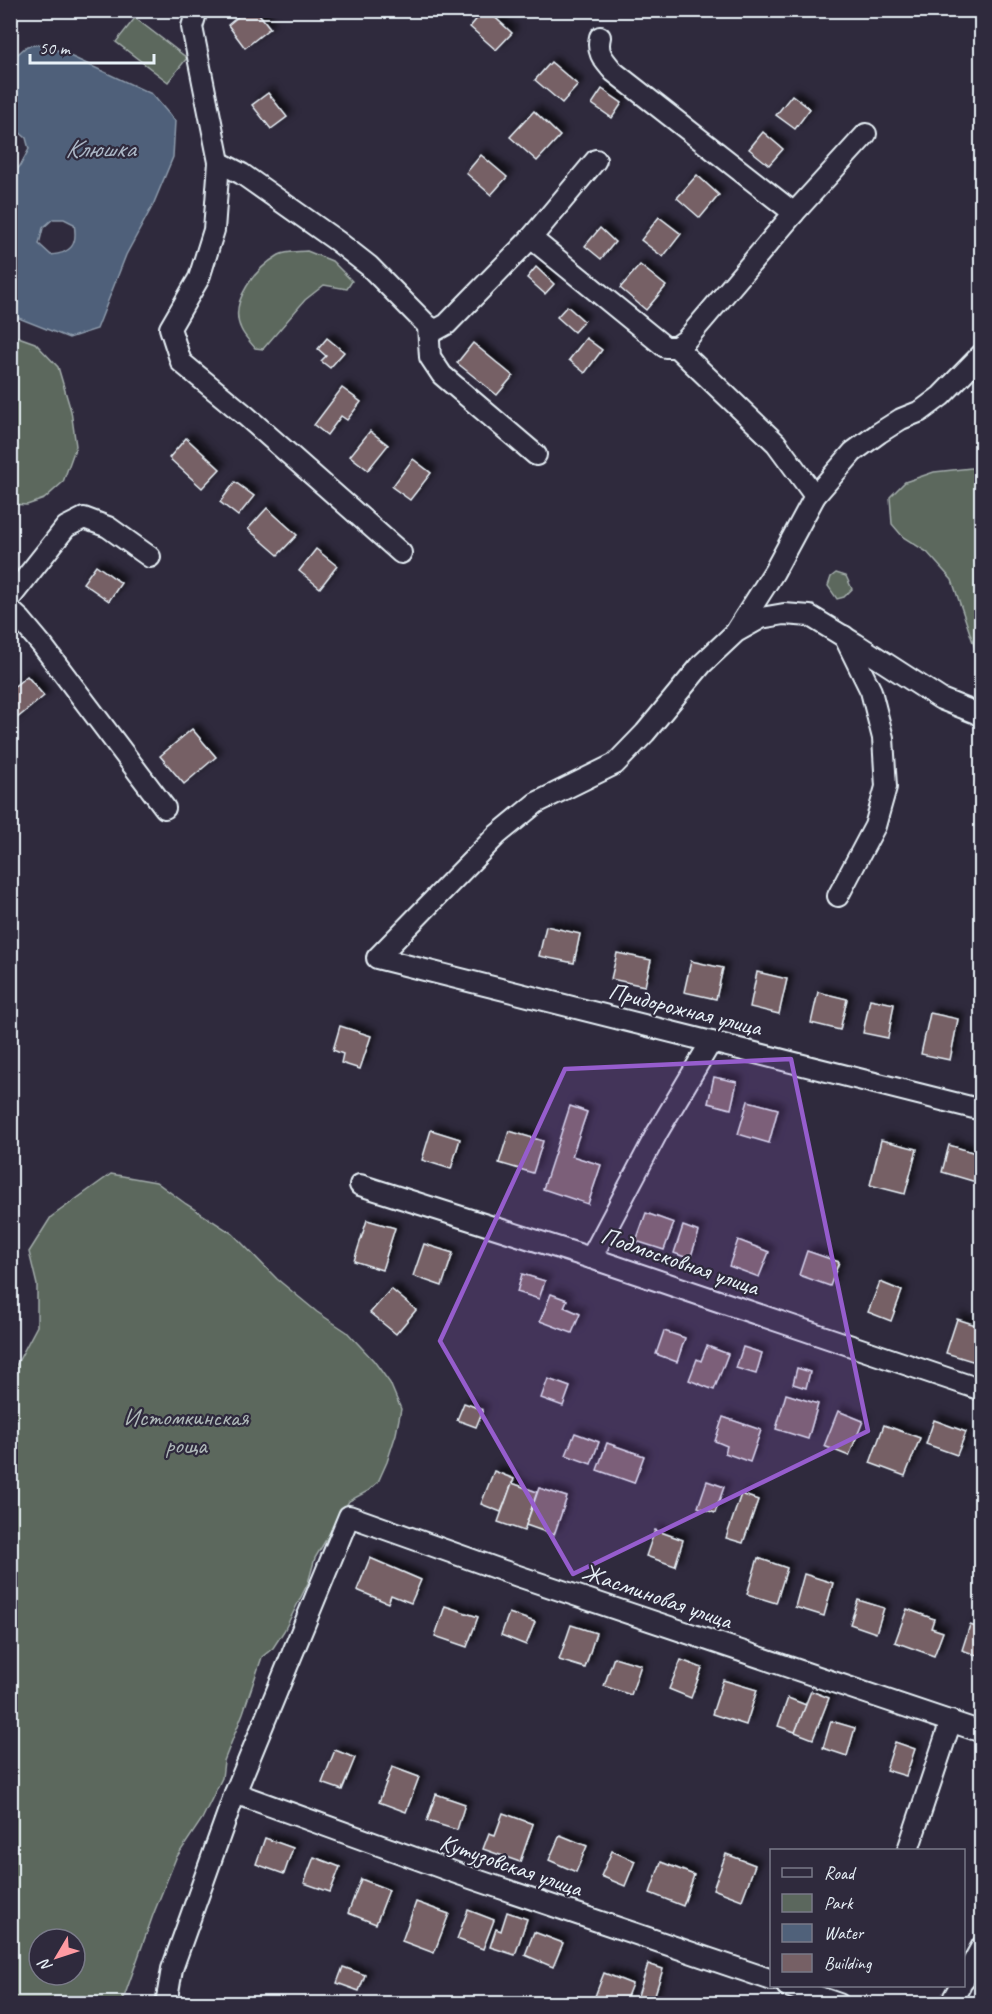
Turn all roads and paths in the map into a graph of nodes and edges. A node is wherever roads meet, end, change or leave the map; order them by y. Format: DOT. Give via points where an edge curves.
graph roads {
  1 [pos="197,10"];
  2 [pos="600,37"];
  3 [pos="866,134"];
  4 [pos="596,160"];
  5 [pos="219,162"];
  6 [pos="794,213"];
  7 [pos="531,238"];
  8 [pos="428,326"];
  9 [pos="676,348"];
  10 [pos="981,354"];
  11 [pos="536,455"];
  12 [pos="815,496"];
  13 [pos="401,553"];
  14 [pos="150,557"];
  15 [pos="10,598"];
  16 [pos="10,610"];
  17 [pos="735,632"];
  18 [pos="844,636"];
  19 [pos="981,717"];
  20 [pos="165,808"];
  21 [pos="838,896"];
  22 [pos="711,1042"];
  23 [pos="981,1110"];
  24 [pos="360,1185"];
  25 [pos="591,1258"];
  26 [pos="981,1390"];
  27 [pos="951,1722"];
  28 [pos="981,1732"];
  29 [pos="235,1793"];
  30 [pos="909,1849"];
  31 [pos="981,1946"];
  32 [pos="965,1975"];
  33 [pos="770,1980"];
  34 [pos="790,1987"];
  35 [pos="959,1987"];
  36 [pos="166,2004"];
  37 [pos="839,2004"];
  38 [pos="950,2004"];
  1 -- 5 [label="street" via="192,27"];
  2 -- 6 [label="street" via="599,55 614,72"];
  3 -- 6 [label="street"];
  4 -- 7 [label="street"];
  5 -- 8 [label="street" via="242,174 369,266"];
  5 -- 13 [label="street" via="214,230 199,278 170,328 181,362"];
  6 -- 9 [label="street"];
  7 -- 8 [label="street" via="447,324 436,330"];
  7 -- 9 [label="street" via="665,347"];
  8 -- 11 [label="street" via="430,357 442,375"];
  9 -- 12 [label="street" via="776,443"];
  10 -- 12 [label="street" via="941,396 853,452"];
  12 -- 17 [label="street" via="774,572"];
  14 -- 15 [label="street" via="108,527 84,518 66,527"];
  16 -- 20 [label="street" via="42,645"];
  17 -- 18 [label="street" via="761,618 784,614 810,616"];
  17 -- 22 [label="street, Придорожная улица" via="615,764 536,803 505,828 377,958"];
  18 -- 19 [label="street" via="941,699"];
  18 -- 21 [label="street" via="871,691 882,738 886,787 874,826"];
  22 -- 23 [label="street, Придорожная улица"];
  22 -- 25 [label="street" via="657,1133"];
  24 -- 25 [label="street, Подмосковная улица"];
  25 -- 26 [label="street, Подмосковная улица"];
  27 -- 28 [label="street, Жасминовая улица"];
  27 -- 29 [label="street, Жасминовая улица" via="349,1516"];
  27 -- 30 [label="street"];
  29 -- 33 [label="street, Кутузовская улица"];
  29 -- 36 [label="street" via="172,1969"];
  31 -- 32 [label="street"];
  34 -- 37 [label="street"];
  35 -- 38 [label="street"];
}
